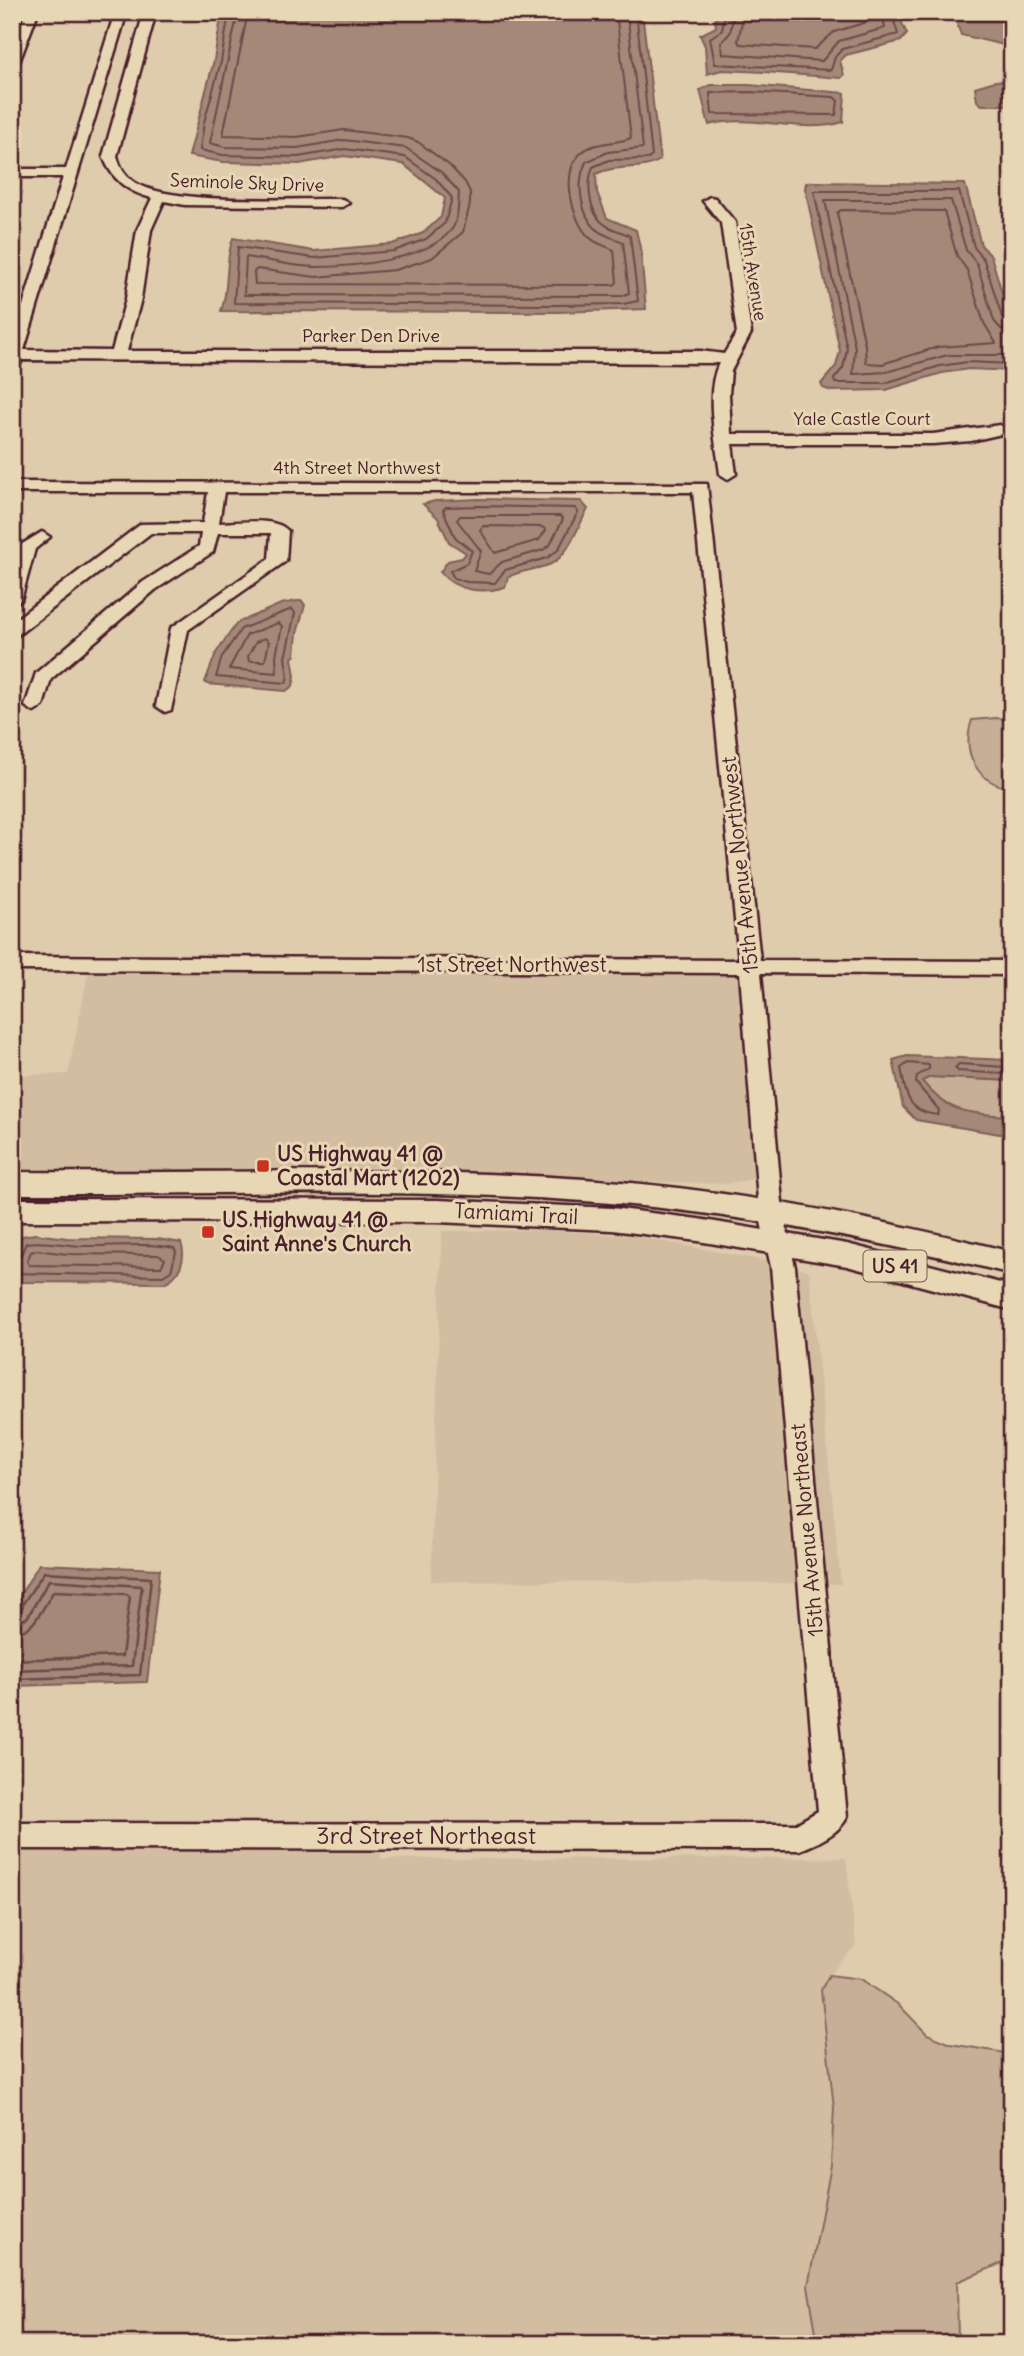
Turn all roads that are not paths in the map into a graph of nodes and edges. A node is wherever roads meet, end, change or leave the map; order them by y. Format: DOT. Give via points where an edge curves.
graph roads {
  1 [pos="32,12"];
  2 [pos="121,12"];
  3 [pos="150,12"];
  4 [pos="12,65"];
  5 [pos="12,173"];
  6 [pos="72,173"];
  7 [pos="160,197"];
  8 [pos="710,201"];
  9 [pos="342,203"];
  10 [pos="118,355"];
  11 [pos="14,358"];
  12 [pos="729,359"];
  13 [pos="1000,430"];
  14 [pos="724,439"];
  15 [pos="728,474"];
  16 [pos="12,487"];
  17 [pos="217,487"];
  18 [pos="701,488"];
  19 [pos="210,528"];
  20 [pos="42,537"];
  21 [pos="12,600"];
  22 [pos="12,631"];
  23 [pos="34,706"];
  24 [pos="165,706"];
  25 [pos="12,963"];
  26 [pos="750,966"];
  27 [pos="1012,968"];
  28 [pos="12,1183"];
  29 [pos="139,1197"];
  30 [pos="12,1210"];
  31 [pos="774,1227"];
  32 [pos="1012,1263"];
  33 [pos="1012,1298"];
  34 [pos="833,1817"];
  35 [pos="12,1836"];
  1 -- 4 [label="street"];
  2 -- 6 [label="street"];
  3 -- 7 [label="street, Seminole Sky Drive" via="110,156 120,179"];
  5 -- 6 [label="street"];
  6 -- 11 [label="street"];
  7 -- 9 [label="street, Seminole Sky Drive"];
  7 -- 10 [label="street" via="152,207"];
  8 -- 12 [label="street, 15th Avenue" via="728,222 741,307 744,333"];
  10 -- 11 [label="street, Parker Den Drive"];
  10 -- 12 [label="street, Parker Den Drive"];
  12 -- 14 [label="street, 15th Avenue" via="723,369"];
  13 -- 14 [label="street, Yale Castle Court" via="933,439"];
  14 -- 15 [label="street, 15th Avenue"];
  16 -- 17 [label="street, 4th Street Northwest"];
  17 -- 18 [label="street, 4th Street Northwest"];
  17 -- 19 [label="street"];
  18 -- 26 [label="street, 15th Avenue Northwest"];
  19 -- 22 [label="street" via="146,528"];
  19 -- 23 [label="street" via="206,548 137,596 42,677"];
  19 -- 24 [label="street" via="280,531 276,561 180,628"];
  20 -- 21 [label="street" via="27,546"];
  25 -- 26 [label="street, 1st Street Northwest"];
  26 -- 27 [label="street, 1st Street Northwest"];
  26 -- 31 [label="street, 15th Avenue Northwest"];
  28 -- 29 [label="main road, Tamiami Trail / US 41"];
  29 -- 30 [label="main road, Tamiami Trail / US 41"];
  29 -- 31 [label="main road, Tamiami Trail / US 41" via="367,1197 604,1219"];
  31 -- 32 [label="main road, Tamiami Trail / US 41" via="938,1245"];
  31 -- 33 [label="main road, Tamiami Trail / US 41"];
  31 -- 34 [label="street, 15th Avenue Northeast" via="783,1267"];
  34 -- 35 [label="street, 3rd Street Northeast" via="800,1837"];
}
